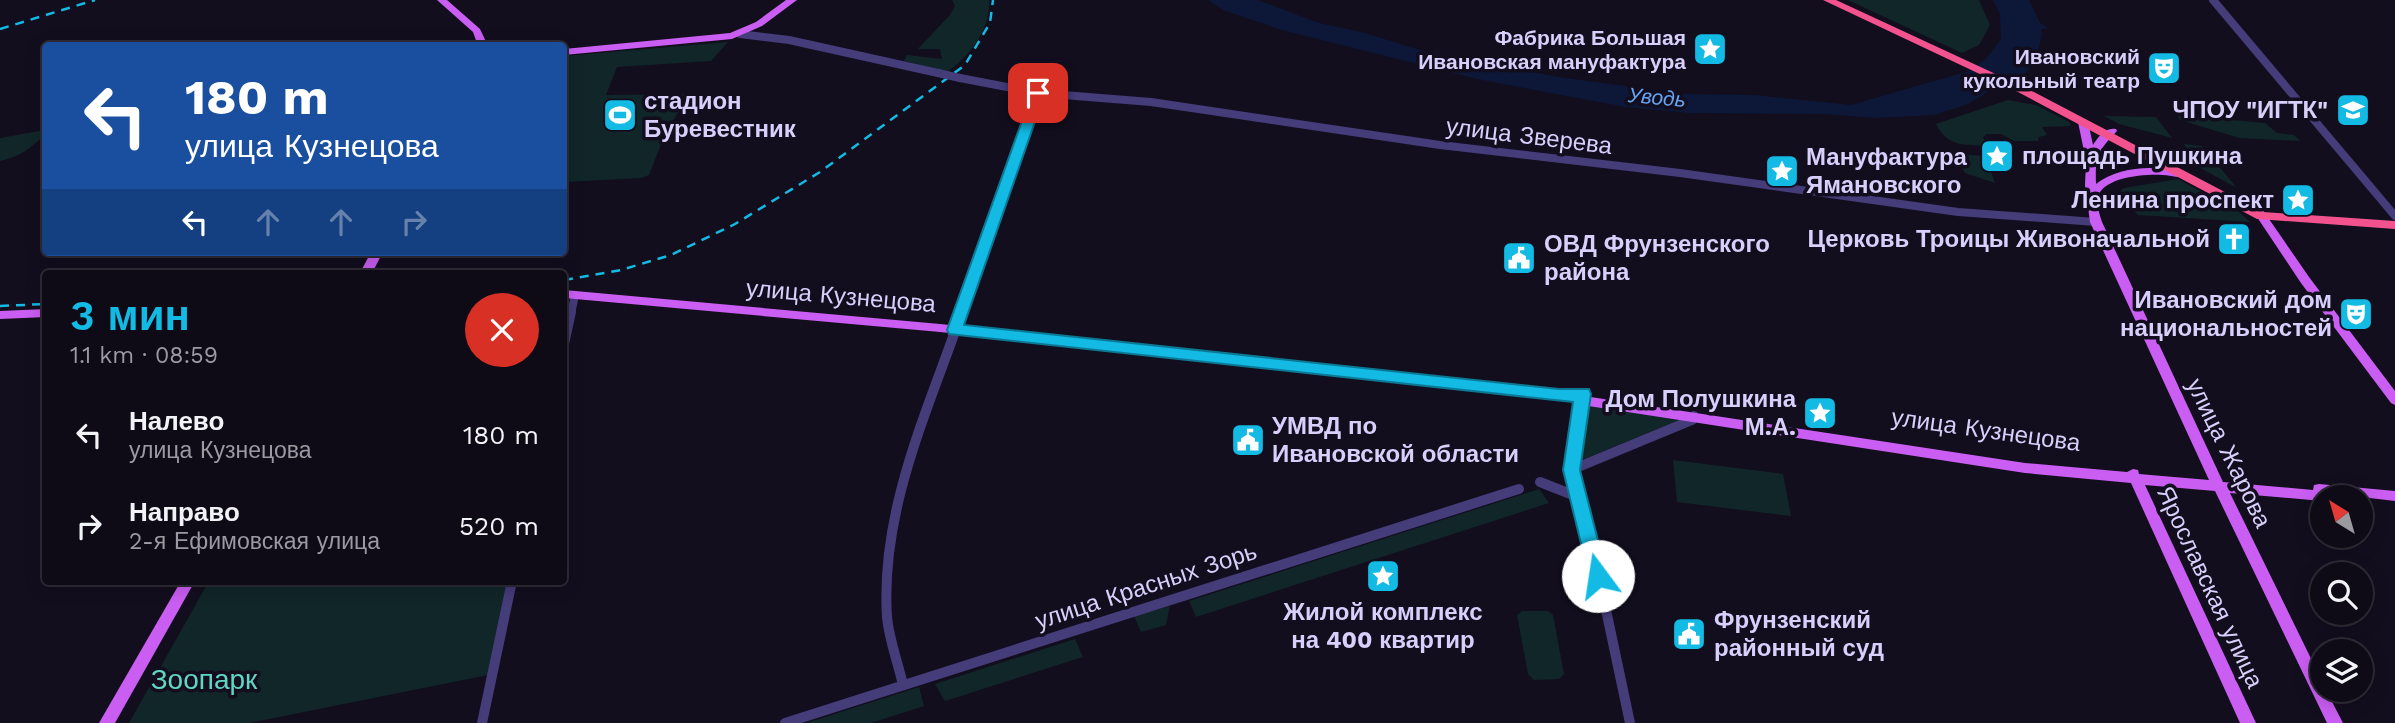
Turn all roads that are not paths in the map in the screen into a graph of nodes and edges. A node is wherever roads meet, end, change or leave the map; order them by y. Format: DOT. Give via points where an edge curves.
graph roads {
  1 [pos="442,0"];
  2 [pos="792,0"];
  3 [pos="1828,0"];
  4 [pos="1838,0"];
  5 [pos="2213,0"];
  6 [pos="740,34"];
  7 [pos="482,42"];
  8 [pos="567,52"];
  9 [pos="1958,57"];
  10 [pos="2027,89"];
  11 [pos="1038,93"];
  12 [pos="2083,122"];
  13 [pos="2109,132"];
  14 [pos="2091,163"];
  15 [pos="2190,177"];
  16 [pos="2093,200"];
  17 [pos="2258,212"];
  18 [pos="2395,217"];
  19 [pos="2096,222"];
  20 [pos="2395,225"];
  21 [pos="569,294"];
  22 [pos="42,313"];
  23 [pos="567,314"];
  24 [pos="0,315"];
  25 [pos="955,330"];
  26 [pos="1579,397"];
  27 [pos="2395,400"];
  28 [pos="1694,416"];
  29 [pos="1571,470"];
  30 [pos="2133,475"];
  31 [pos="1540,482"];
  32 [pos="2217,483"];
  33 [pos="1519,489"];
  34 [pos="2310,494"];
  35 [pos="2395,496"];
  36 [pos="1578,497"];
  37 [pos="2373,501"];
  38 [pos="2395,503"];
  39 [pos="186,585"];
  40 [pos="511,585"];
  41 [pos="903,685"];
  42 [pos="107,723"];
  43 [pos="482,723"];
  44 [pos="785,723"];
  45 [pos="1630,723"];
  46 [pos="2248,723"];
  47 [pos="2335,723"];
  1 -- 7 [label="main road" via="477,31"];
  2 -- 6 [label="main road"];
  3 -- 9 [label="highway"];
  4 -- 9 [label="highway"];
  5 -- 18 [label="street"];
  6 -- 8 [label="main road"];
  6 -- 11 [label="street, улица Зверева, bridge"];
  9 -- 10 [label="highway"];
  10 -- 12 [label="highway"];
  10 -- 13 [label="highway"];
  11 -- 19 [label="street, улица Зверева" via="1151,102 1440,145 1958,212"];
  11 -- 25 [label="street"];
  12 -- 13 [label="highway"];
  12 -- 14 [label="main road"];
  13 -- 14 [label="main road" via="2096,142"];
  13 -- 15 [label="highway"];
  13 -- 17 [label="highway"];
  14 -- 16 [label="main road"];
  15 -- 16 [label="main road" via="2166,172 2114,176 2100,184"];
  15 -- 17 [label="highway"];
  16 -- 19 [label="main road, улица Жарова"];
  17 -- 18 [label="highway"];
  17 -- 20 [label="highway"];
  17 -- 27 [label="main road"];
  19 -- 32 [label="main road, улица Жарова"];
  21 -- 23 [label="street"];
  21 -- 25 [label="main road, улица Кузнецова"];
  22 -- 24 [label="main road"];
  25 -- 26 [label="main road, улица Кузнецова"];
  25 -- 41 [label="street" via="900,491 888,556 887,619"];
  26 -- 28 [label="main road, улица Кузнецова"];
  26 -- 29 [label="street"];
  26 -- 30 [label="main road, улица Кузнецова"];
  28 -- 29 [label="street"];
  28 -- 30 [label="main road, улица Кузнецова" via="2025,468"];
  29 -- 36 [label="street"];
  30 -- 32 [label="main road, улица Кузнецова"];
  30 -- 46 [label="main road, Ярославская улица"];
  31 -- 36 [label="street"];
  32 -- 34 [label="main road, улица Кузнецова"];
  32 -- 35 [label="main road, улица Кузнецова"];
  32 -- 47 [label="main road, улица Жарова"];
  33 -- 41 [label="street, улица Красных Зорь"];
  36 -- 45 [label="street"];
  37 -- 38 [label="main road"];
  39 -- 42 [label="main road"];
  40 -- 43 [label="street"];
  41 -- 44 [label="street, улица Красных Зорь"];
}
